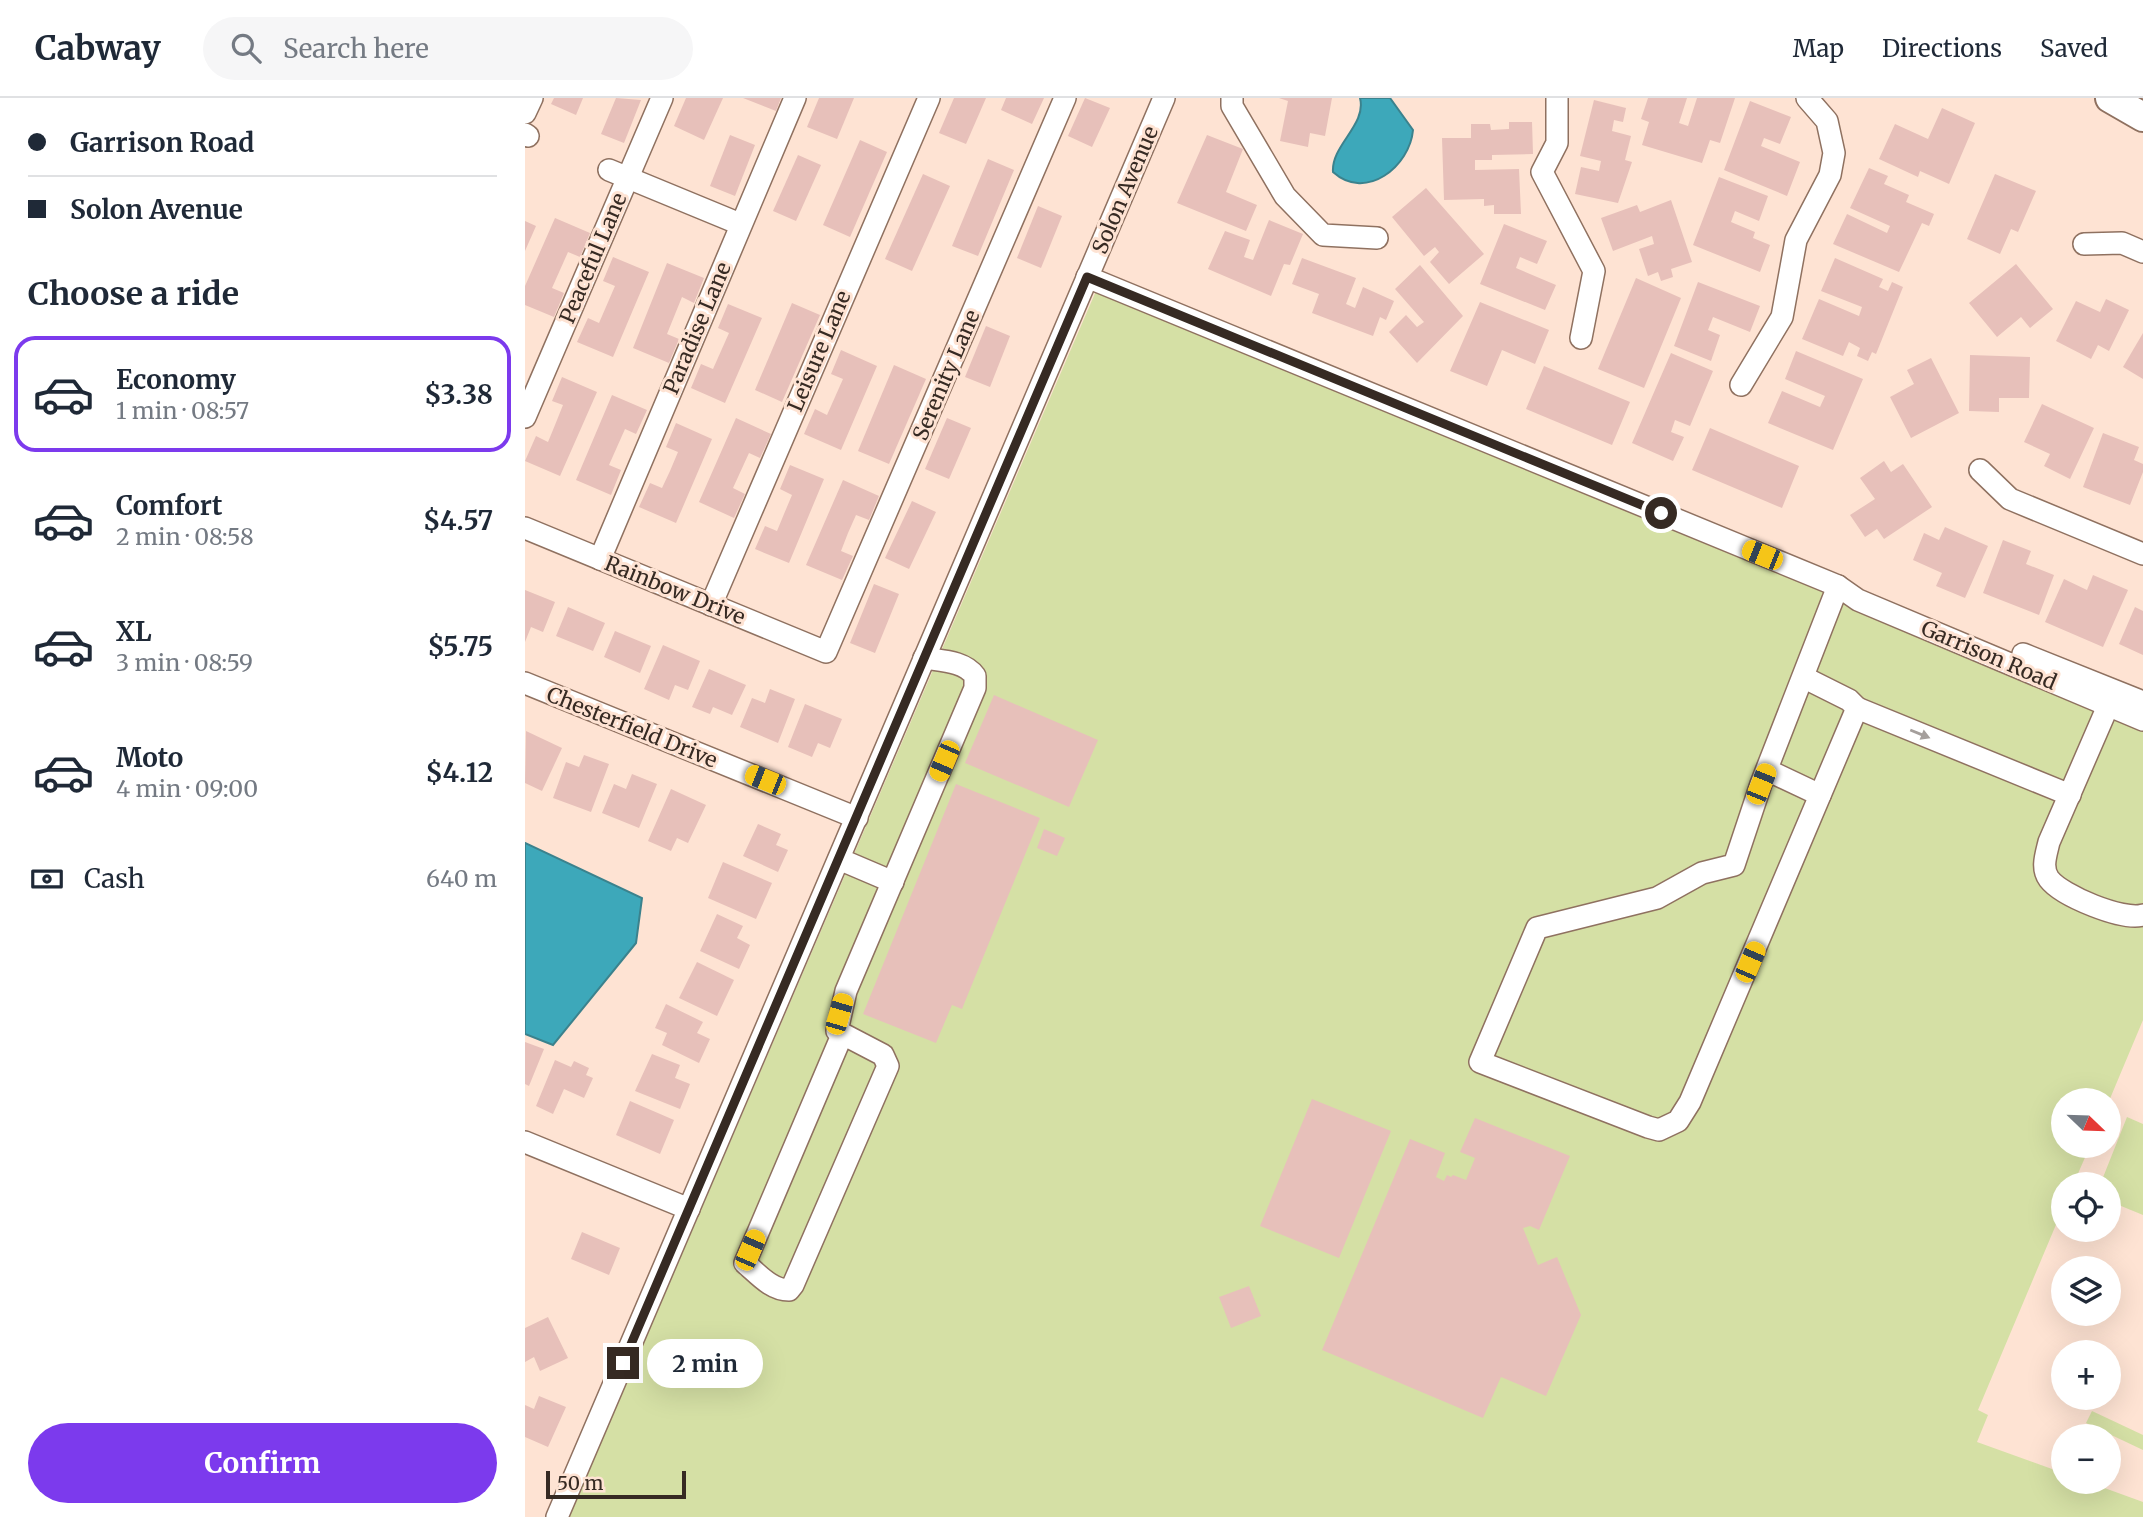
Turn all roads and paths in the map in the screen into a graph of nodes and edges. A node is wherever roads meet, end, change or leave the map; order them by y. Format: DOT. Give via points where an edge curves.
graph roads {
  1 [pos="531,98"];
  2 [pos="662,98"];
  3 [pos="795,98"];
  4 [pos="929,98"];
  5 [pos="1065,98"];
  6 [pos="1164,98"];
  7 [pos="1232,98"];
  8 [pos="1557,98"];
  9 [pos="1807,98"];
  10 [pos="525,113"];
  11 [pos="618,173"];
  12 [pos="740,224"];
  13 [pos="1377,238"];
  14 [pos="2084,244"];
  15 [pos="2143,252"];
  16 [pos="1087,277"];
  17 [pos="1581,338"];
  18 [pos="1741,385"];
  19 [pos="525,417"];
  20 [pos="1980,470"];
  21 [pos="525,528"];
  22 [pos="2143,554"];
  23 [pos="600,559"];
  24 [pos="1838,586"];
  25 [pos="711,605"];
  26 [pos="826,652"];
  27 [pos="925,658"];
  28 [pos="1803,677"];
  29 [pos="525,683"];
  30 [pos="2143,702"];
  31 [pos="2108,706"];
  32 [pos="1857,708"];
  33 [pos="2143,720"];
  34 [pos="1767,769"];
  35 [pos="1820,795"];
  36 [pos="2070,795"];
  37 [pos="857,818"];
  38 [pos="839,859"];
  39 [pos="893,882"];
  40 [pos="2143,915"];
  41 [pos="842,1035"];
  42 [pos="525,1142"];
  43 [pos="688,1209"];
  44 [pos="557,1517"];
  1 -- 10 [label="street"];
  2 -- 11 [label="street, Peaceful Lane"];
  3 -- 12 [label="street, Paradise Lane"];
  4 -- 25 [label="street, Leisure Lane"];
  5 -- 26 [label="street, Serenity Lane"];
  6 -- 16 [label="street, Solon Avenue"];
  7 -- 13 [label="street" via="1232,106 1285,196 1323,235"];
  8 -- 17 [label="street" via="1557,143 1542,172 1594,271"];
  9 -- 18 [label="street" via="1828,121 1834,153 1830,176 1796,240 1781,317"];
  11 -- 12 [label="street"];
  11 -- 19 [label="street, Peaceful Lane"];
  12 -- 23 [label="street, Paradise Lane"];
  14 -- 15 [label="street" via="2122,243"];
  16 -- 24 [label="street, Garrison Road"];
  16 -- 27 [label="street, Solon Avenue"];
  20 -- 22 [label="street" via="2011,499"];
  21 -- 23 [label="street, Rainbow Drive"];
  23 -- 25 [label="street, Rainbow Drive"];
  24 -- 28 [label="street"];
  24 -- 30 [label="street, Garrison Road" via="1863,590"];
  24 -- 31 [label="street, Garrison Road" via="1858,600"];
  25 -- 26 [label="street, Rainbow Drive"];
  27 -- 37 [label="street, Solon Avenue"];
  27 -- 39 [label="street" via="958,664 973,673 976,683"];
  28 -- 32 [label="street"];
  28 -- 34 [label="street"];
  29 -- 37 [label="street, Chesterfield Drive"];
  31 -- 33 [label="street, Garrison Road"];
  31 -- 36 [label="street"];
  32 -- 35 [label="street"];
  32 -- 36 [label="street, one-way"];
  34 -- 35 [label="street"];
  34 -- 35 [label="street" via="1734,865 1702,873 1657,898 1537,928 1480,1062 1648,1127 1659,1130 1678,1121"];
  36 -- 40 [label="street" via="2049,842 2044,865 2048,878 2059,888 2118,915"];
  37 -- 38 [label="street, Solon Avenue"];
  38 -- 39 [label="street"];
  38 -- 43 [label="street, Solon Avenue"];
  39 -- 41 [label="street" via="846,991 837,1026"];
  41 -- 41 [label="street" via="883,1055 888,1066 793,1285 783,1290 745,1263"];
  42 -- 43 [label="street"];
  43 -- 44 [label="street, Solon Avenue"];
}
